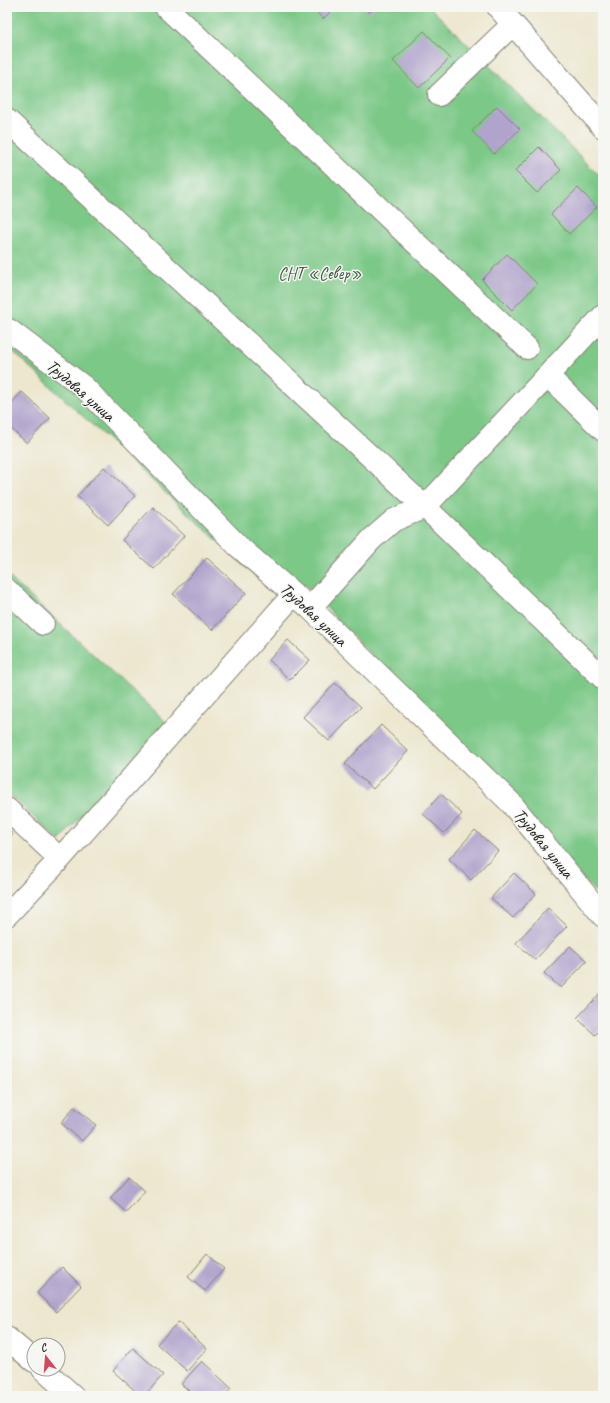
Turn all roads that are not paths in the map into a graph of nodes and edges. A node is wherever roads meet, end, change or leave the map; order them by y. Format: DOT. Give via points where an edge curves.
graph roads {
  1 [pos="166,7"];
  2 [pos="498,7"];
  3 [pos="513,24"];
  4 [pos="439,95"];
  5 [pos="7,120"];
  6 [pos="603,127"];
  7 [pos="603,316"];
  8 [pos="9,330"];
  9 [pos="528,348"];
  10 [pos="548,376"];
  11 [pos="603,430"];
  12 [pos="425,507"];
  13 [pos="7,590"];
  14 [pos="302,601"];
  15 [pos="43,624"];
  16 [pos="603,678"];
  17 [pos="7,809"];
  18 [pos="60,859"];
  19 [pos="7,915"];
  20 [pos="603,916"];
  21 [pos="7,1338"];
  22 [pos="26,1354"];
  23 [pos="52,1377"];
  24 [pos="73,1396"];
  1 -- 9 [label="street"];
  2 -- 3 [label="street"];
  3 -- 4 [label="street"];
  3 -- 6 [label="street"];
  5 -- 12 [label="street"];
  7 -- 10 [label="street"];
  8 -- 14 [label="street, Трудовая улица" via="84,387 238,546"];
  10 -- 11 [label="street"];
  10 -- 12 [label="street"];
  12 -- 14 [label="street" via="394,520"];
  12 -- 16 [label="street"];
  13 -- 15 [label="street"];
  14 -- 18 [label="street"];
  14 -- 20 [label="street, Трудовая улица" via="511,803"];
  17 -- 18 [label="street"];
  18 -- 19 [label="street"];
  21 -- 22 [label="street"];
  23 -- 24 [label="street"];
}
